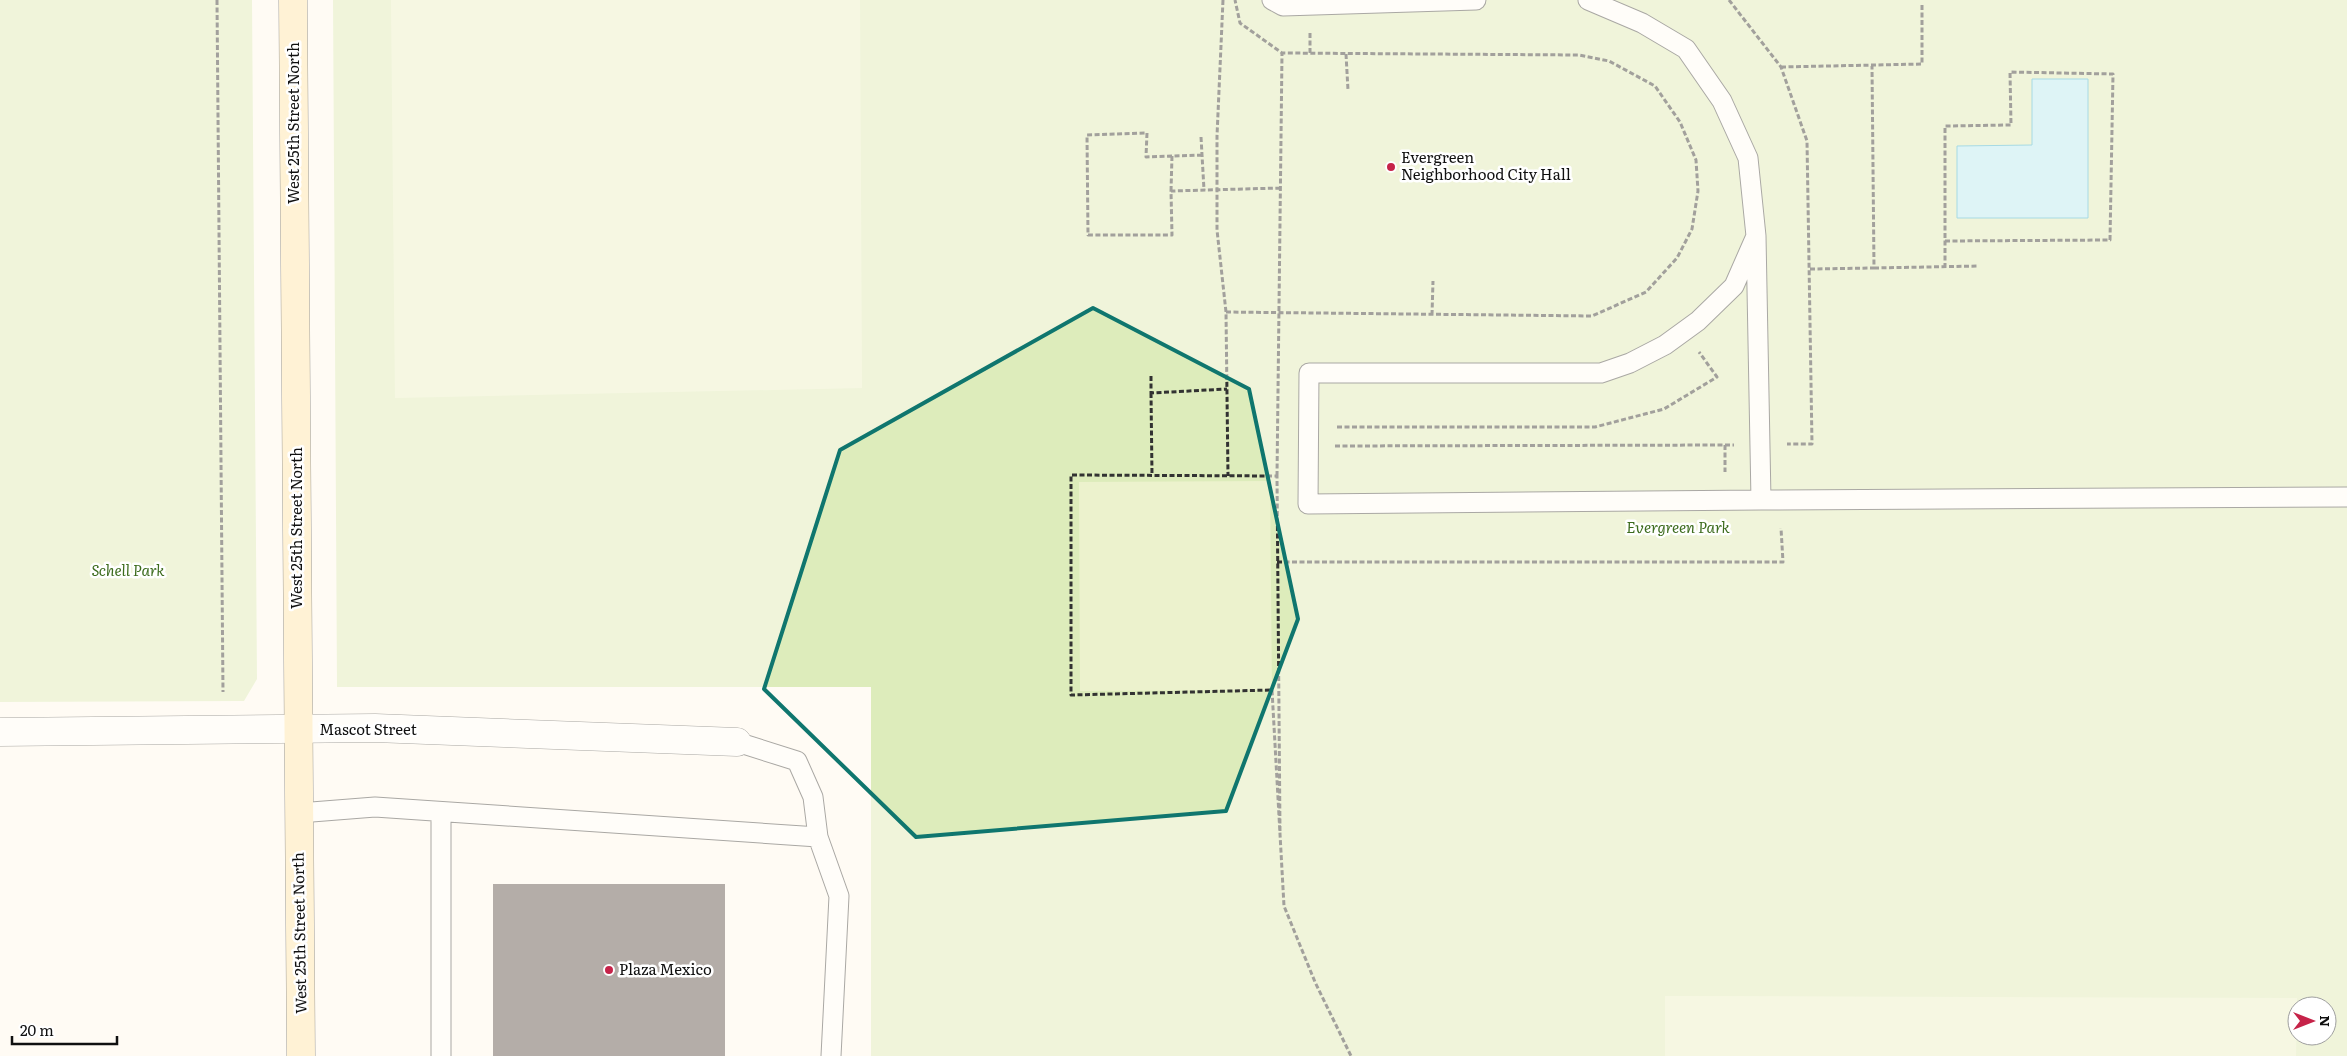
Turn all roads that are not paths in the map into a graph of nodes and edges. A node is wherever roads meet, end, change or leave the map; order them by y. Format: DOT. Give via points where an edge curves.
graph roads {
  1 [pos="293,0"];
  2 [pos="1272,0"];
  3 [pos="1476,0"];
  4 [pos="1588,0"];
  5 [pos="1756,236"];
  6 [pos="2347,497"];
  7 [pos="1761,500"];
  8 [pos="298,731"];
  9 [pos="0,732"];
  10 [pos="737,742"];
  11 [pos="299,812"];
  12 [pos="441,812"];
  13 [pos="818,837"];
  14 [pos="302,1056"];
  15 [pos="441,1056"];
  16 [pos="831,1056"];
  1 -- 8 [label="main road, West 25th Street North"];
  2 -- 3 [label="lane" via="1283,6"];
  4 -- 5 [label="lane" via="1642,23 1686,49 1722,101 1748,158"];
  5 -- 7 [label="lane"];
  5 -- 7 [label="lane" via="1734,286 1684,331 1630,363 1601,373 1309,373 1308,504"];
  6 -- 7 [label="lane"];
  8 -- 9 [label="street, Mascot Street"];
  8 -- 10 [label="street, Mascot Street" via="375,728"];
  8 -- 11 [label="main road, West 25th Street North"];
  10 -- 13 [label="lane" via="797,761 813,797"];
  11 -- 12 [label="lane" via="375,807"];
  11 -- 14 [label="main road, West 25th Street North"];
  12 -- 13 [label="lane"];
  12 -- 15 [label="lane"];
  13 -- 16 [label="lane" via="839,896"];
}
